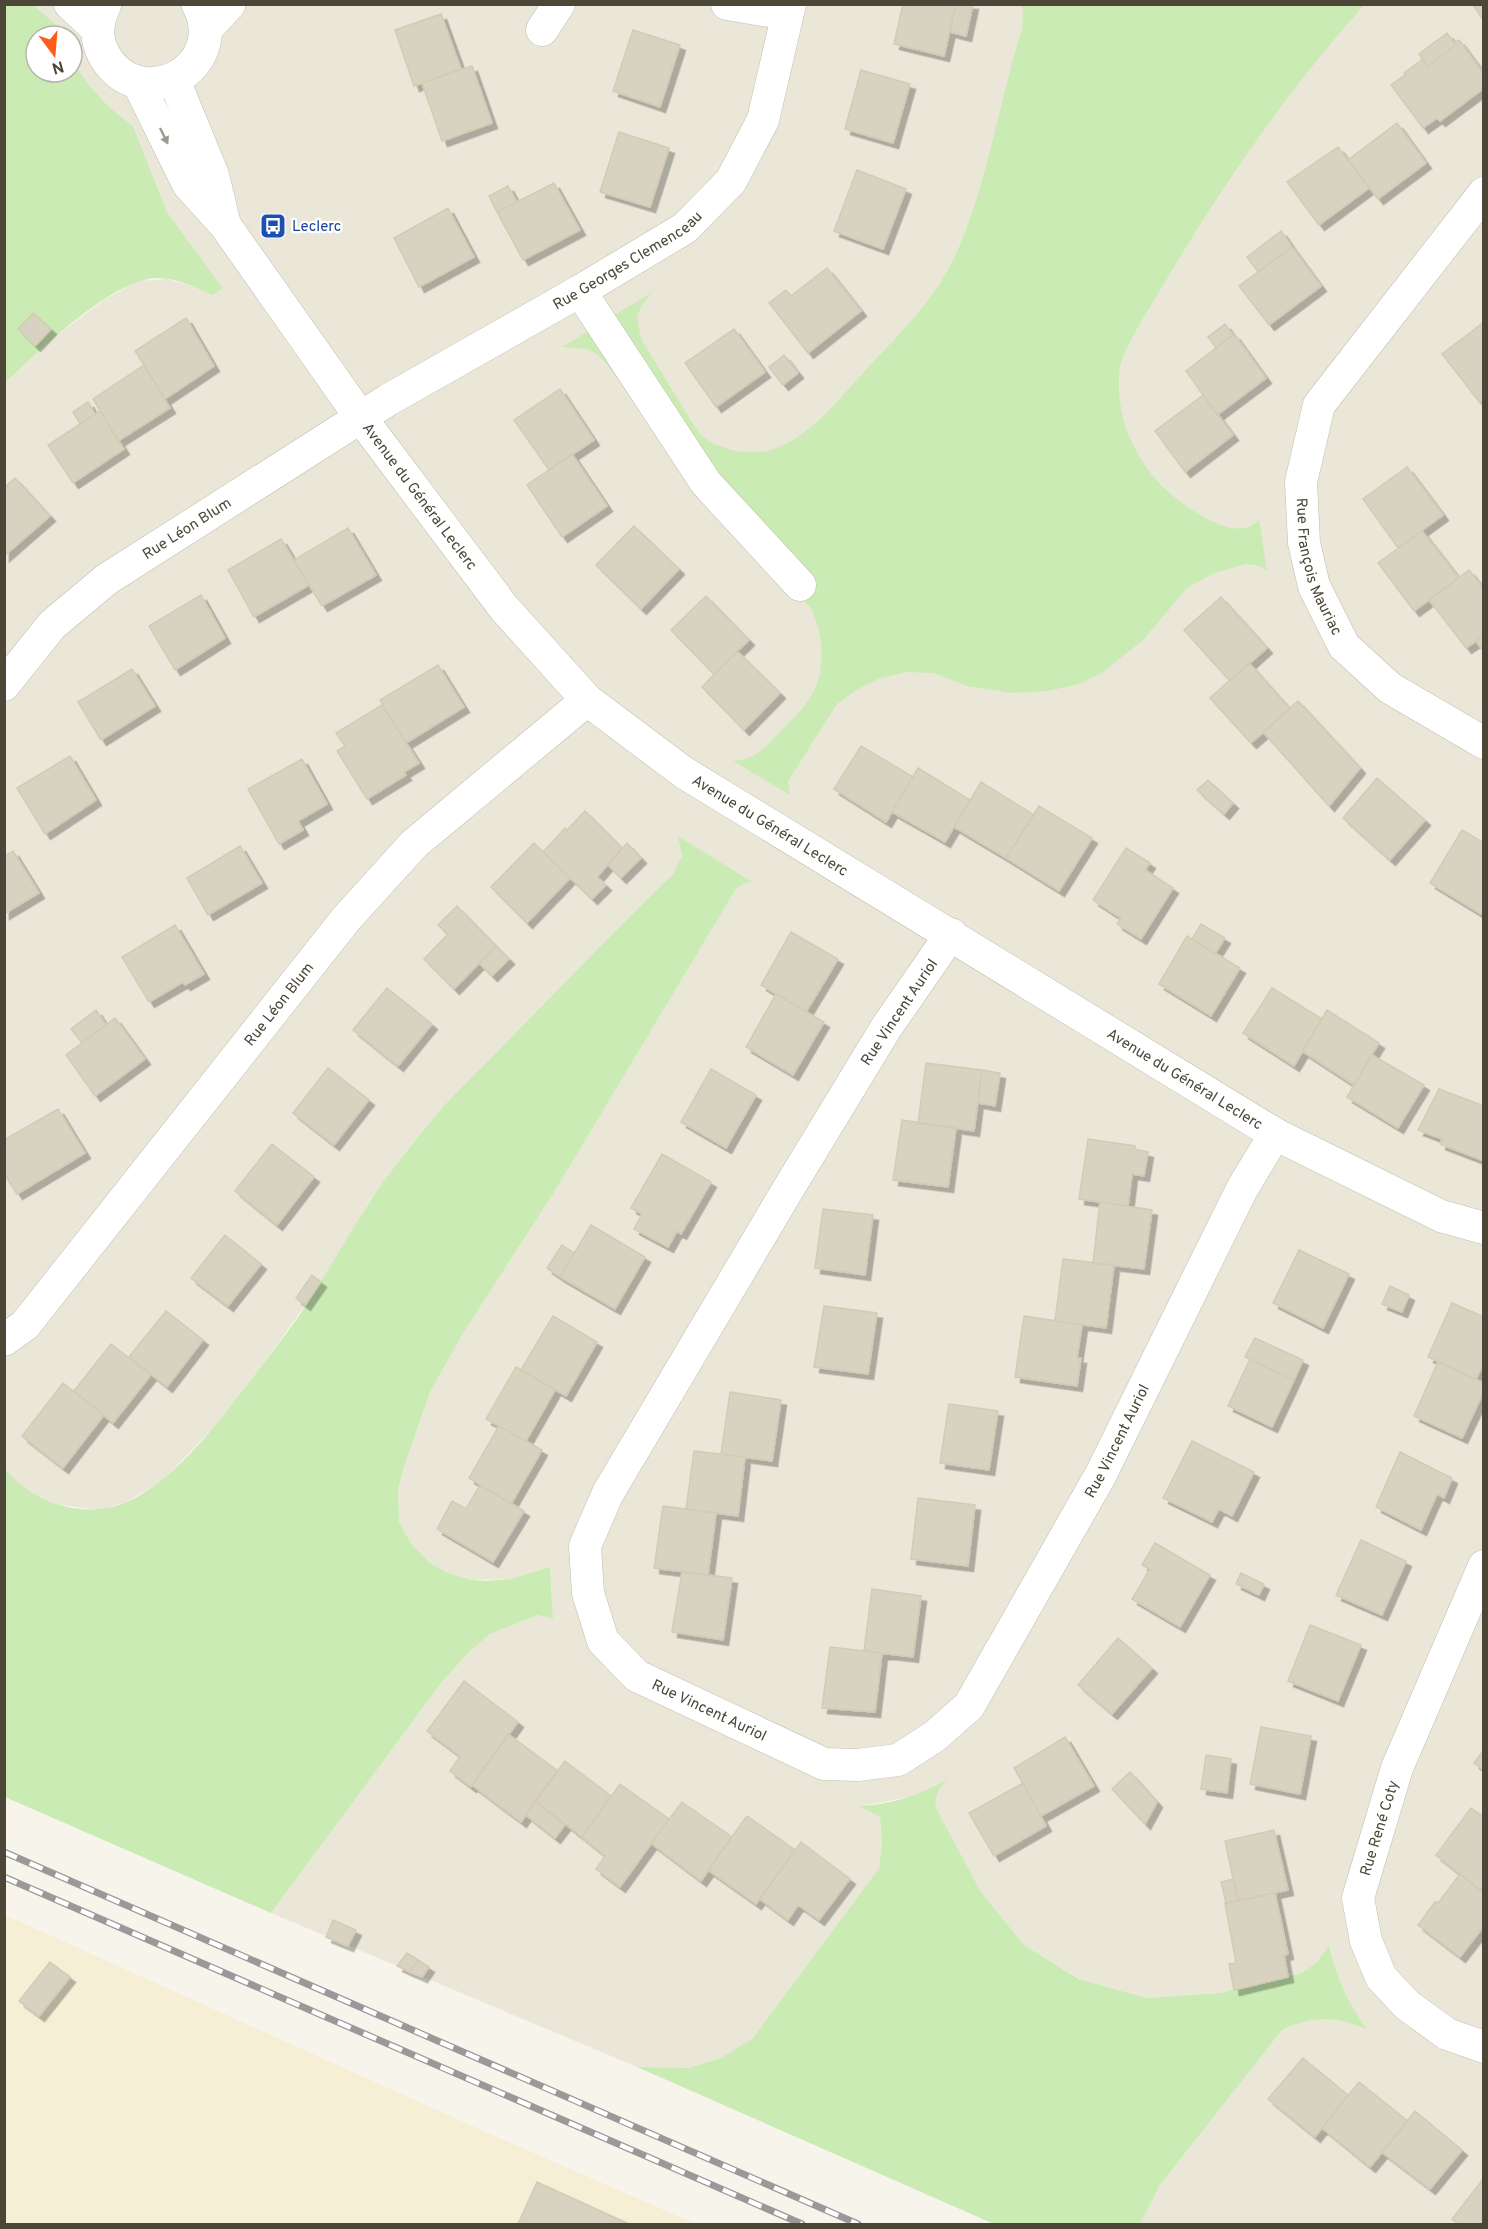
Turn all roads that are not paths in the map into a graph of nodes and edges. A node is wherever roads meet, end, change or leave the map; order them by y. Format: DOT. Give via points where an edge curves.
graph roads {
  1 [pos="70,4"];
  2 [pos="229,4"];
  3 [pos="726,4"];
  4 [pos="788,9"];
  5 [pos="101,17"];
  6 [pos="202,17"];
  7 [pos="174,80"];
  8 [pos="138,83"];
  9 [pos="1478,211"];
  10 [pos="225,225"];
  11 [pos="580,291"];
  12 [pos="361,418"];
  13 [pos="800,585"];
  14 [pos="4,685"];
  15 [pos="587,700"];
  16 [pos="1484,743"];
  17 [pos="951,934"];
  18 [pos="1275,1134"];
  19 [pos="1484,1228"];
  20 [pos="4,1340"];
  21 [pos="1484,1566"];
  22 [pos="1484,2047"];
  1 -- 5 [label="street"];
  2 -- 6 [label="street"];
  3 -- 4 [label="street, Rue Georges Clemenceau"];
  4 -- 11 [label="street, Rue Georges Clemenceau" via="763,120 731,181 685,228"];
  5 -- 8 [label="street" via="100,47 108,63"];
  6 -- 7 [label="street" via="204,45 198,59"];
  7 -- 8 [label="street"];
  7 -- 10 [label="street, Avenue du Général Leclerc" via="213,175"];
  8 -- 10 [label="street, Avenue du Général Leclerc, one-way" via="188,184"];
  9 -- 16 [label="street, Rue François Mauriac" via="1318,405 1300,482 1304,543 1314,586 1344,646 1390,688"];
  10 -- 12 [label="street, Avenue du Général Leclerc"];
  11 -- 12 [label="street, Rue Georges Clemenceau"];
  11 -- 13 [label="street" via="706,483"];
  12 -- 14 [label="street, Rue Léon Blum" via="107,579 52,625"];
  12 -- 15 [label="street, Avenue du Général Leclerc" via="504,608"];
  15 -- 17 [label="street, Avenue du Général Leclerc" via="683,772"];
  15 -- 20 [label="street, Rue Léon Blum" via="414,844 353,910 25,1325"];
  17 -- 18 [label="street, Avenue du Général Leclerc"];
  17 -- 18 [label="street, Rue Vincent Auriol" via="886,1028 787,1191 608,1493 585,1546 588,1593 603,1641 637,1676 824,1764 898,1760 935,1736 969,1706 1100,1476 1242,1189"];
  18 -- 19 [label="street, Avenue du Général Leclerc" via="1441,1216"];
  21 -- 22 [label="street, Rue René Coty" via="1397,1768 1358,1898 1366,1941 1381,1977 1407,2005 1448,2034"];
}
